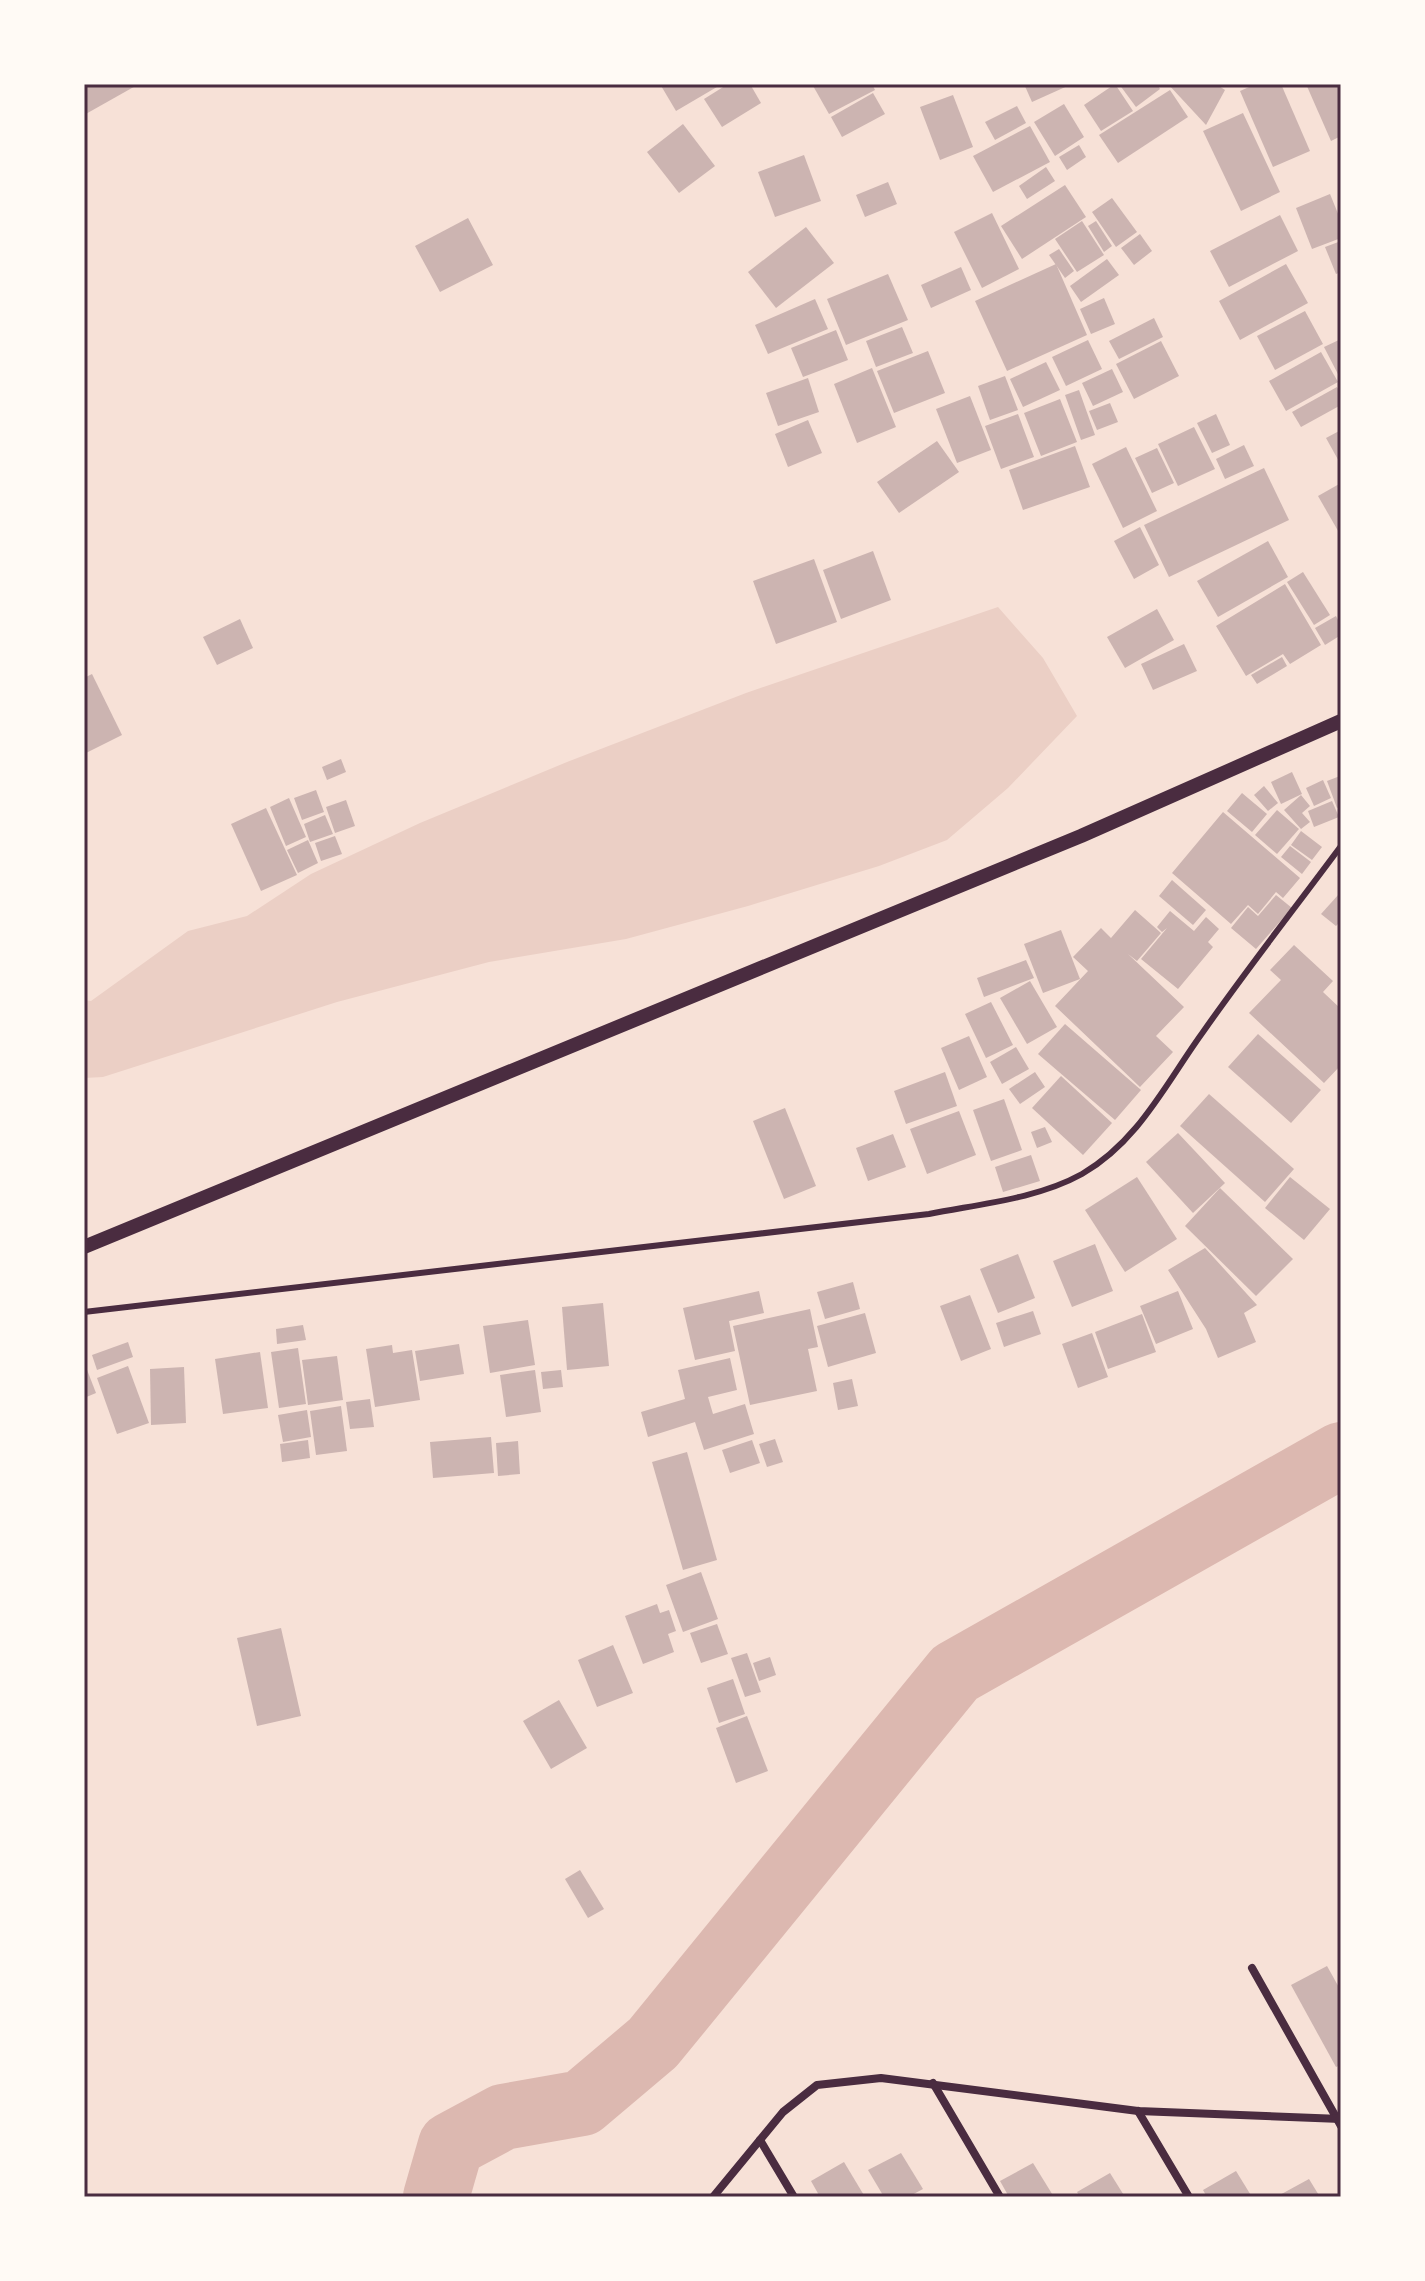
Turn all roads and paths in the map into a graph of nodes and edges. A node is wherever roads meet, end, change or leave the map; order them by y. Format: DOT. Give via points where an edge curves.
graph roads {
  1 [pos="1341,721"];
  2 [pos="1341,846"];
  3 [pos="84,1247"];
  4 [pos="84,1312"];
  5 [pos="1252,1968"];
  6 [pos="933,2083"];
  7 [pos="1138,2111"];
  8 [pos="1340,2121"];
  9 [pos="760,2140"];
  10 [pos="713,2197"];
  11 [pos="794,2197"];
  12 [pos="1000,2197"];
  13 [pos="1189,2197"];
  1 -- 3 [label="street" via="1081,836"];
  2 -- 4 [label="lane" via="1142,1121 1115,1152 1080,1175 1043,1189 929,1214"];
  5 -- 8 [label="street"];
  6 -- 7 [label="street"];
  6 -- 9 [label="street" via="881,2078 817,2085 783,2112"];
  6 -- 12 [label="street"];
  7 -- 8 [label="street"];
  7 -- 13 [label="street"];
  9 -- 10 [label="street"];
  9 -- 11 [label="street"];
}
